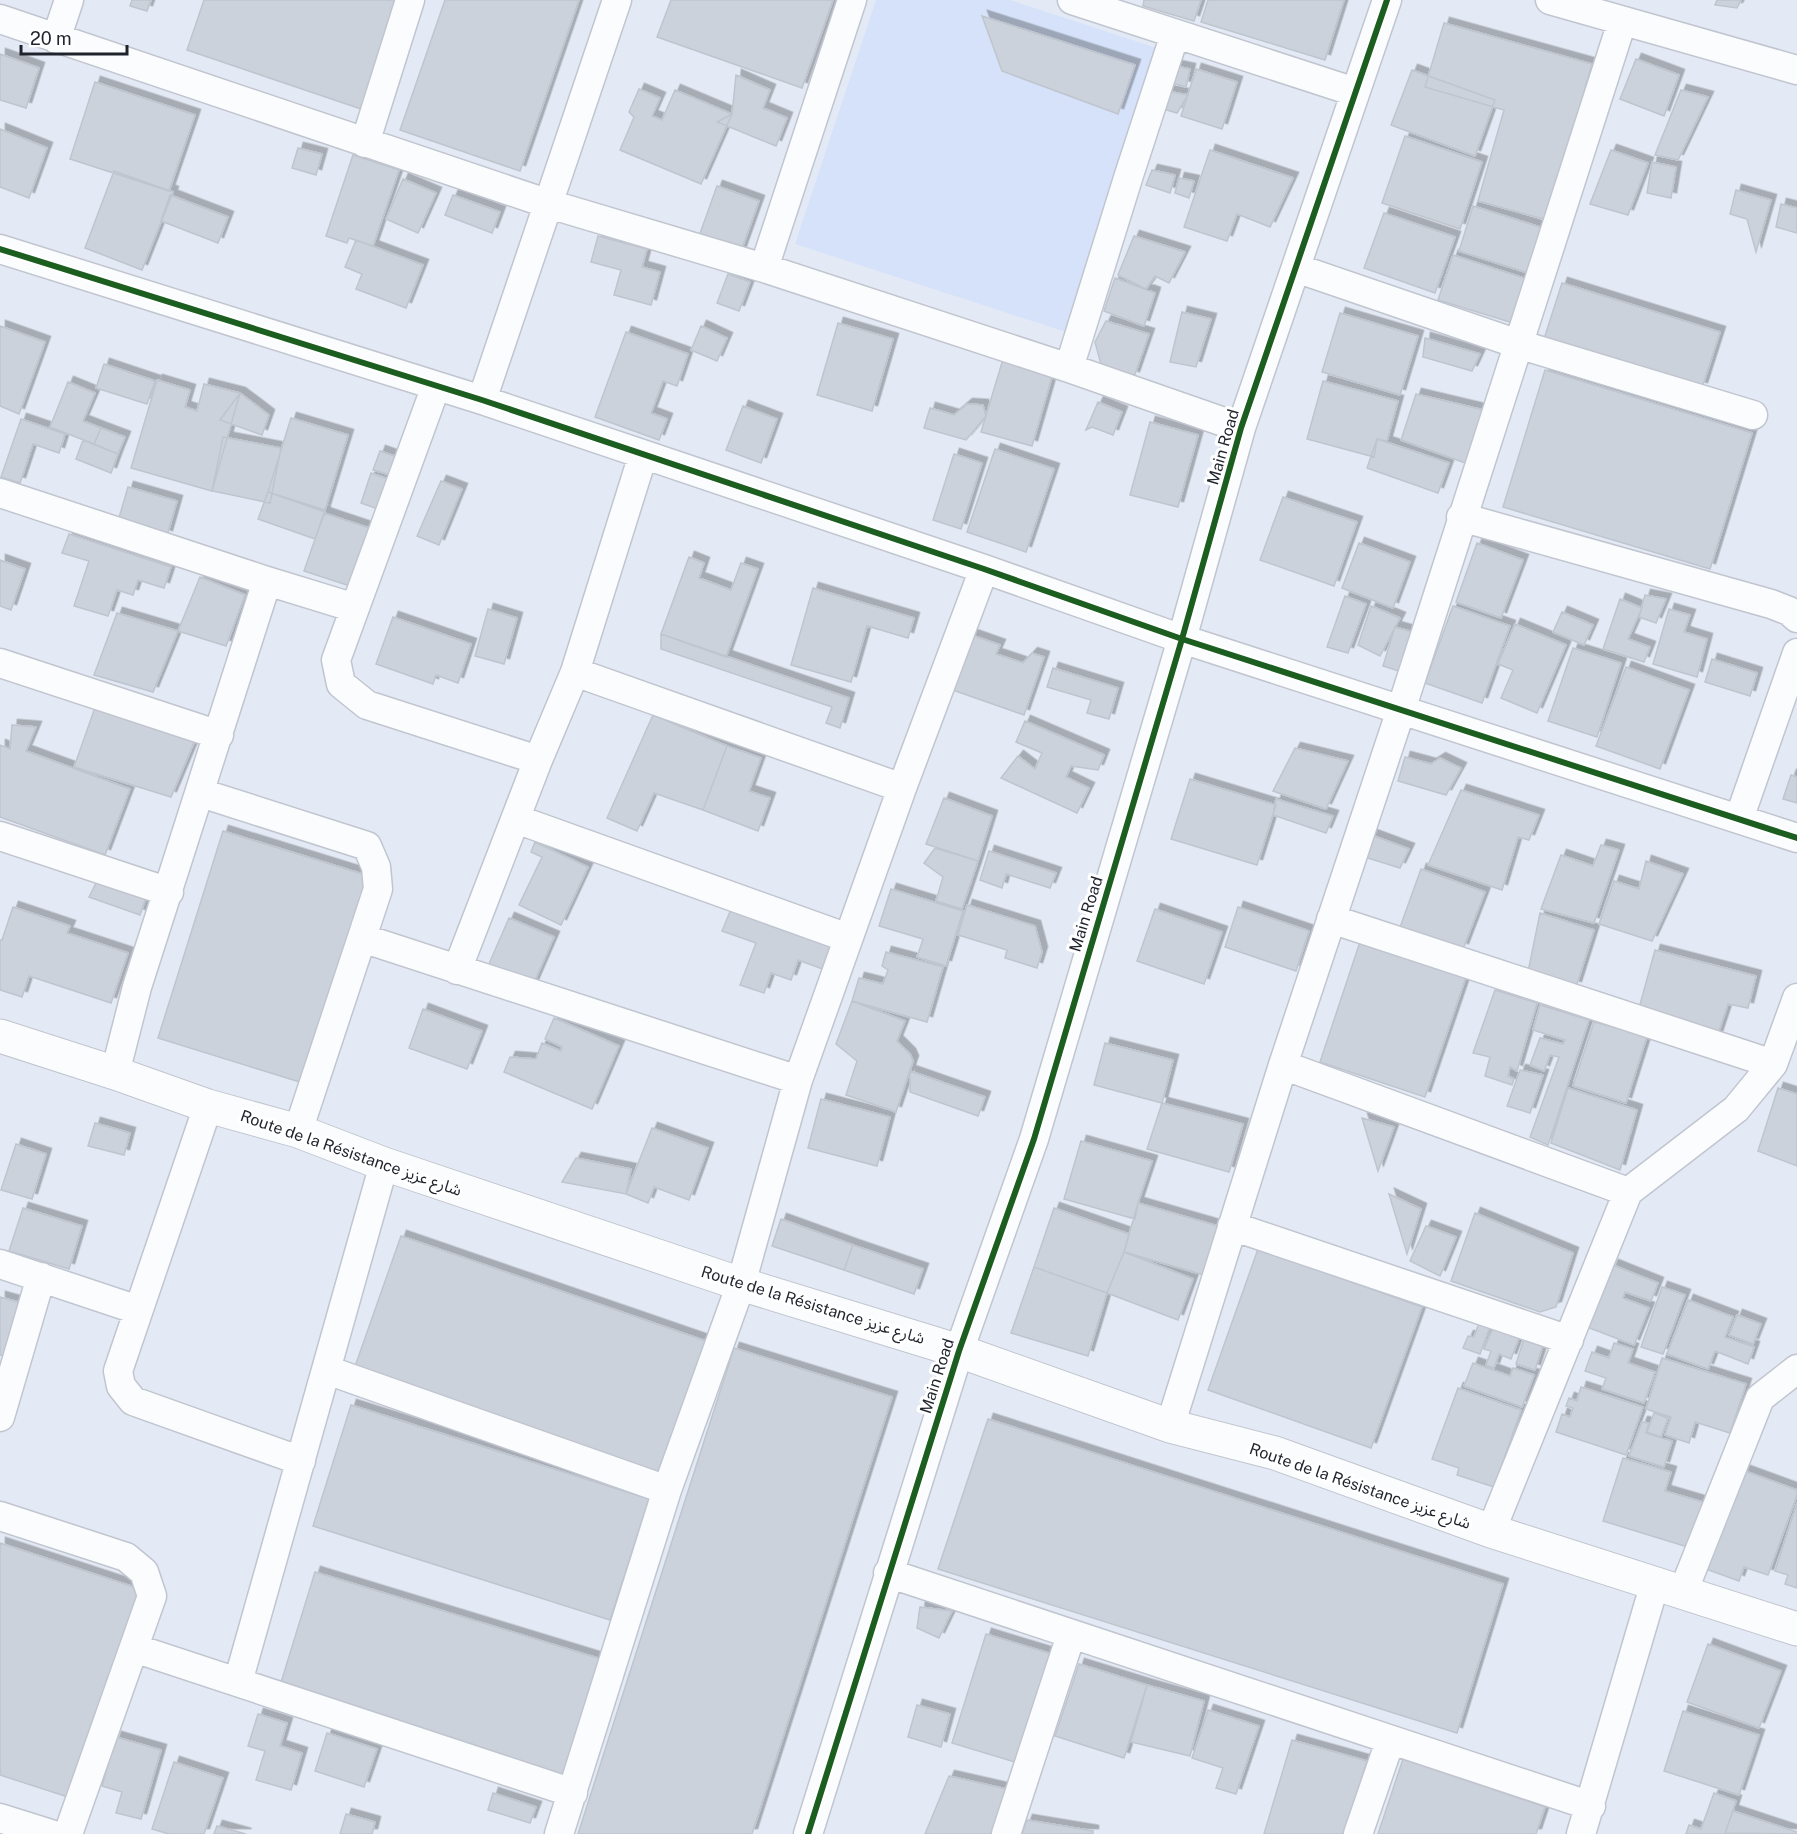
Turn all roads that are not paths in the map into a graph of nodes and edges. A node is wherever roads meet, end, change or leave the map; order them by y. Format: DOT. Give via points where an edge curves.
graph roads {
  1 [pos="69,0"];
  2 [pos="410,0"];
  3 [pos="617,0"];
  4 [pos="852,0"];
  5 [pos="1072,0"];
  6 [pos="1387,0"];
  7 [pos="1550,0"];
  8 [pos="0,19"];
  9 [pos="1622,21"];
  10 [pos="1175,34"];
  11 [pos="56,39"];
  12 [pos="1797,70"];
  13 [pos="1355,92"];
  14 [pos="365,143"];
  15 [pos="549,204"];
  16 [pos="0,249"];
  17 [pos="764,268"];
  18 [pos="1296,268"];
  19 [pos="1518,344"];
  20 [pos="1069,368"];
  21 [pos="436,386"];
  22 [pos="482,400"];
  23 [pos="1753,415"];
  24 [pos="1241,428"];
  25 [pos="643,455"];
  26 [pos="0,494"];
  27 [pos="1461,517"];
  28 [pos="984,569"];
  29 [pos="267,581"];
  30 [pos="355,608"];
  31 [pos="1797,618"];
  32 [pos="1182,639"];
  33 [pos="1797,653"];
  34 [pos="0,663"];
  35 [pos="575,672"];
  36 [pos="1401,710"];
  37 [pos="219,735"];
  38 [pos="538,760"];
  39 [pos="902,788"];
  40 [pos="201,793"];
  41 [pos="516,819"];
  42 [pos="1739,819"];
  43 [pos="0,836"];
  44 [pos="1797,838"];
  45 [pos="169,892"];
  46 [pos="1331,919"];
  47 [pos="362,938"];
  48 [pos="848,938"];
  49 [pos="457,970"];
  50 [pos="1797,998"];
  51 [pos="0,1036"];
  52 [pos="1773,1064"];
  53 [pos="1283,1065"];
  54 [pos="115,1073"];
  55 [pos="798,1080"];
  56 [pos="208,1106"];
  57 [pos="298,1131"];
  58 [pos="384,1164"];
  59 [pos="1628,1192"];
  60 [pos="1233,1226"];
  61 [pos="0,1264"];
  62 [pos="41,1277"];
  63 [pos="741,1284"];
  64 [pos="138,1310"];
  65 [pos="1569,1340"];
  66 [pos="959,1351"];
  67 [pos="327,1370"];
  68 [pos="1797,1370"];
  69 [pos="0,1417"];
  70 [pos="1170,1426"];
  71 [pos="301,1461"];
  72 [pos="667,1490"];
  73 [pos="0,1516"];
  74 [pos="1491,1531"];
  75 [pos="888,1574"];
  76 [pos="1669,1587"];
  77 [pos="1797,1629"];
  78 [pos="1071,1635"];
  79 [pos="134,1648"];
  80 [pos="238,1682"];
  81 [pos="1390,1741"];
  82 [pos="573,1793"];
  83 [pos="1591,1806"];
  84 [pos="0,1818"];
  85 [pos="51,1834"];
  86 [pos="68,1834"];
  87 [pos="559,1834"];
  88 [pos="808,1834"];
  89 [pos="1006,1834"];
  90 [pos="1358,1834"];
  91 [pos="1581,1834"];
  1 -- 11 [label="street"];
  2 -- 14 [label="street"];
  3 -- 15 [label="street"];
  4 -- 17 [label="street"];
  5 -- 10 [label="street"];
  6 -- 13 [label="street, Main Road"];
  7 -- 9 [label="street"];
  8 -- 11 [label="street"];
  9 -- 12 [label="street"];
  9 -- 19 [label="street"];
  10 -- 13 [label="street"];
  10 -- 20 [label="street"];
  11 -- 14 [label="street"];
  13 -- 18 [label="street, Main Road"];
  14 -- 15 [label="street"];
  15 -- 17 [label="street"];
  15 -- 22 [label="street"];
  16 -- 21 [label="street"];
  17 -- 20 [label="street"];
  18 -- 19 [label="street"];
  18 -- 24 [label="street, Main Road"];
  19 -- 23 [label="street"];
  19 -- 27 [label="street"];
  20 -- 24 [label="street"];
  21 -- 22 [label="street"];
  21 -- 30 [label="street"];
  22 -- 25 [label="street"];
  24 -- 32 [label="street, Main Road"];
  25 -- 28 [label="street"];
  25 -- 35 [label="street"];
  26 -- 29 [label="street"];
  27 -- 31 [label="street" via="1771,604"];
  27 -- 36 [label="street"];
  28 -- 32 [label="street"];
  28 -- 39 [label="street"];
  29 -- 30 [label="street"];
  29 -- 37 [label="street"];
  30 -- 38 [label="street" via="336,660 341,684 367,705"];
  32 -- 36 [label="street"];
  32 -- 66 [label="street, Main Road" via="1034,1139"];
  33 -- 42 [label="street"];
  34 -- 37 [label="street"];
  35 -- 38 [label="street"];
  35 -- 39 [label="street"];
  36 -- 42 [label="street"];
  36 -- 46 [label="street"];
  37 -- 40 [label="street"];
  38 -- 41 [label="street"];
  39 -- 48 [label="street"];
  40 -- 45 [label="street"];
  40 -- 47 [label="street" via="367,846 376,867 378,888"];
  41 -- 48 [label="street"];
  41 -- 49 [label="street"];
  42 -- 44 [label="street"];
  43 -- 45 [label="street"];
  45 -- 54 [label="street" via="137,987"];
  46 -- 52 [label="street"];
  46 -- 53 [label="street"];
  47 -- 49 [label="street"];
  47 -- 57 [label="street"];
  48 -- 55 [label="street"];
  49 -- 55 [label="street"];
  50 -- 52 [label="street"];
  51 -- 54 [label="main road, Route de la Résistance شارع عزيز"];
  52 -- 59 [label="street" via="1736,1109"];
  53 -- 59 [label="street"];
  53 -- 60 [label="street"];
  54 -- 56 [label="main road, Route de la Résistance شارع عزيز"];
  55 -- 63 [label="street"];
  56 -- 57 [label="main road, Route de la Résistance شارع عزيز"];
  56 -- 64 [label="street"];
  57 -- 58 [label="main road, Route de la Résistance شارع عزيز"];
  58 -- 63 [label="main road, Route de la Résistance شارع عزيز"];
  58 -- 67 [label="street"];
  59 -- 65 [label="street"];
  60 -- 65 [label="street"];
  60 -- 70 [label="street"];
  61 -- 62 [label="street"];
  62 -- 64 [label="street"];
  62 -- 69 [label="street"];
  63 -- 66 [label="main road, Route de la Résistance شارع عزيز"];
  63 -- 72 [label="street"];
  64 -- 71 [label="street" via="118,1371 121,1386 133,1401"];
  65 -- 74 [label="street"];
  66 -- 70 [label="main road, Route de la Résistance شارع عزيز"];
  66 -- 75 [label="street, Main Road"];
  67 -- 71 [label="street"];
  67 -- 72 [label="street"];
  68 -- 76 [label="street" via="1760,1398"];
  70 -- 74 [label="main road, Route de la Résistance شارع عزيز" via="1275,1453"];
  71 -- 80 [label="street"];
  72 -- 82 [label="street"];
  73 -- 79 [label="street" via="126,1557 144,1572 152,1596"];
  74 -- 76 [label="main road, Route de la Résistance شارع عزيز"];
  75 -- 78 [label="street"];
  75 -- 88 [label="street, Main Road"];
  76 -- 77 [label="main road, Route de la Résistance شارع عزيز"];
  76 -- 83 [label="street"];
  78 -- 81 [label="street"];
  78 -- 89 [label="street"];
  79 -- 80 [label="street"];
  79 -- 86 [label="street"];
  80 -- 82 [label="street"];
  81 -- 83 [label="street"];
  81 -- 90 [label="street"];
  82 -- 87 [label="street"];
  83 -- 91 [label="street"];
  84 -- 85 [label="street"];
}
